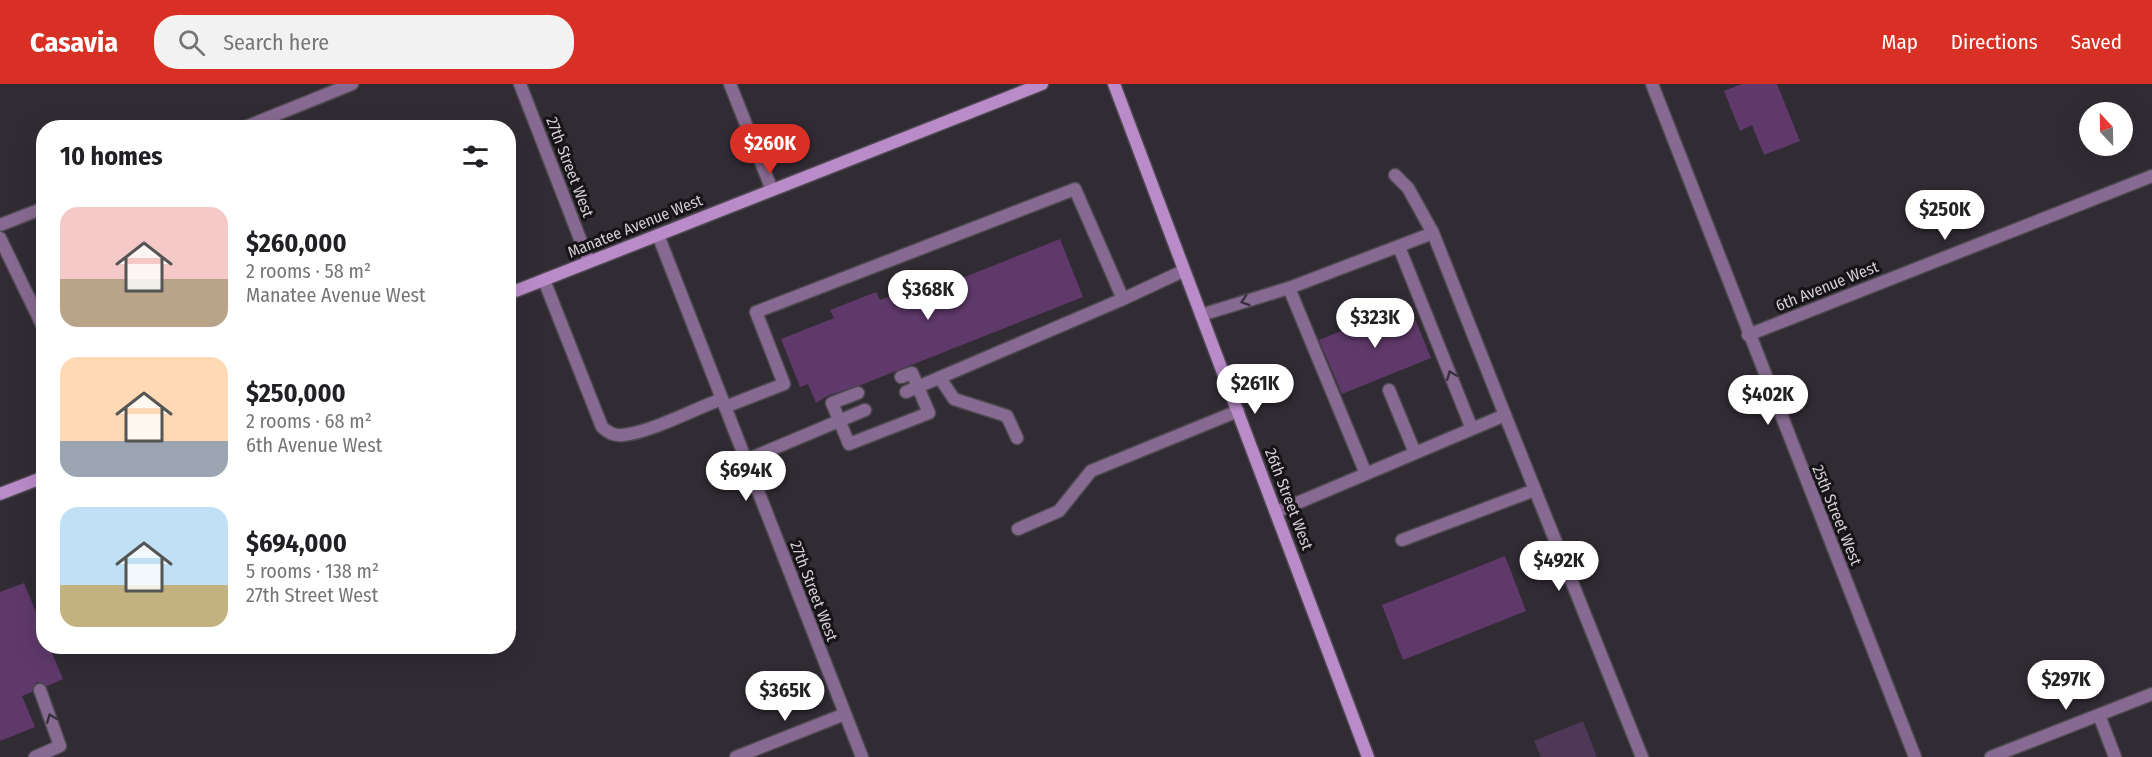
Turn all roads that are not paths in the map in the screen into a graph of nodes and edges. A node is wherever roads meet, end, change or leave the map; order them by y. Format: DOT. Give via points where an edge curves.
graph roads {
  1 [pos="352,84"];
  2 [pos="520,84"];
  3 [pos="729,84"];
  4 [pos="1042,84"];
  5 [pos="1114,84"];
  6 [pos="1652,84"];
  7 [pos="263,120"];
  8 [pos="1395,175"];
  9 [pos="2152,176"];
  10 [pos="772,190"];
  11 [pos="36,210"];
  12 [pos="0,225"];
  13 [pos="1433,233"];
  14 [pos="658,235"];
  15 [pos="0,238"];
  16 [pos="1399,248"];
  17 [pos="590,262"];
  18 [pos="1183,271"];
  19 [pos="544,280"];
  20 [pos="1289,288"];
  21 [pos="516,291"];
  22 [pos="1123,299"];
  23 [pos="36,312"];
  24 [pos="1202,315"];
  25 [pos="1748,335"];
  26 [pos="901,377"];
  27 [pos="940,378"];
  28 [pos="912,389"];
  29 [pos="1389,390"];
  30 [pos="858,393"];
  31 [pos="723,403"];
  32 [pos="865,410"];
  33 [pos="1238,411"];
  34 [pos="1504,415"];
  35 [pos="839,420"];
  36 [pos="1473,429"];
  37 [pos="1017,438"];
  38 [pos="1415,453"];
  39 [pos="746,460"];
  40 [pos="1366,474"];
  41 [pos="36,480"];
  42 [pos="1535,490"];
  43 [pos="0,494"];
  44 [pos="1276,512"];
  45 [pos="1018,529"];
  46 [pos="1402,540"];
  47 [pos="40,690"];
  48 [pos="2152,694"];
  49 [pos="845,714"];
  50 [pos="2099,715"];
  51 [pos="35,757"];
  52 [pos="736,757"];
  53 [pos="862,757"];
  54 [pos="1368,757"];
  55 [pos="1642,757"];
  56 [pos="1915,757"];
  57 [pos="1992,757"];
  58 [pos="2115,757"];
  1 -- 7 [label="street"];
  2 -- 17 [label="street, 27th Street West"];
  3 -- 10 [label="street"];
  4 -- 10 [label="street, Manatee Avenue West"];
  5 -- 18 [label="street, 26th Street West"];
  6 -- 25 [label="street, 25th Street West"];
  8 -- 13 [label="street" via="1408,188"];
  9 -- 25 [label="street, 6th Avenue West"];
  10 -- 14 [label="street, Manatee Avenue West"];
  11 -- 12 [label="street"];
  13 -- 16 [label="street"];
  13 -- 34 [label="street"];
  14 -- 17 [label="street, Manatee Avenue West"];
  14 -- 31 [label="street, 27th Street West"];
  15 -- 23 [label="street"];
  16 -- 20 [label="street"];
  36 -- 16 [label="street, one-way"];
  17 -- 19 [label="street, Manatee Avenue West"];
  18 -- 22 [label="street"];
  18 -- 24 [label="street, 26th Street West"];
  19 -- 21 [label="street, Manatee Avenue West"];
  19 -- 31 [label="street" via="602,427 610,434 637,432"];
  20 -- 24 [label="street, one-way"];
  20 -- 40 [label="street"];
  22 -- 27 [label="street"];
  22 -- 31 [label="street" via="1075,189 756,312 784,384"];
  24 -- 33 [label="street, 26th Street West"];
  25 -- 56 [label="street, 25th Street West"];
  26 -- 28 [label="street" via="912,373"];
  27 -- 28 [label="street"];
  27 -- 37 [label="street" via="954,399 1007,416"];
  28 -- 35 [label="street" via="929,412 849,444"];
  29 -- 38 [label="street"];
  30 -- 35 [label="street" via="832,403"];
  31 -- 39 [label="street, 27th Street West"];
  32 -- 35 [label="street"];
  33 -- 44 [label="street, 26th Street West"];
  33 -- 45 [label="street" via="1091,471 1059,511"];
  34 -- 36 [label="street"];
  34 -- 42 [label="street"];
  35 -- 39 [label="street"];
  36 -- 38 [label="street"];
  38 -- 40 [label="street"];
  39 -- 49 [label="street, 27th Street West"];
  40 -- 44 [label="street"];
  41 -- 43 [label="street"];
  42 -- 46 [label="street"];
  42 -- 55 [label="street"];
  44 -- 54 [label="street, 26th Street West"];
  51 -- 47 [label="street, one-way" via="60,746"];
  48 -- 50 [label="street"];
  49 -- 52 [label="street"];
  49 -- 53 [label="street, 27th Street West"];
  50 -- 57 [label="street"];
  50 -- 58 [label="street"];
}
